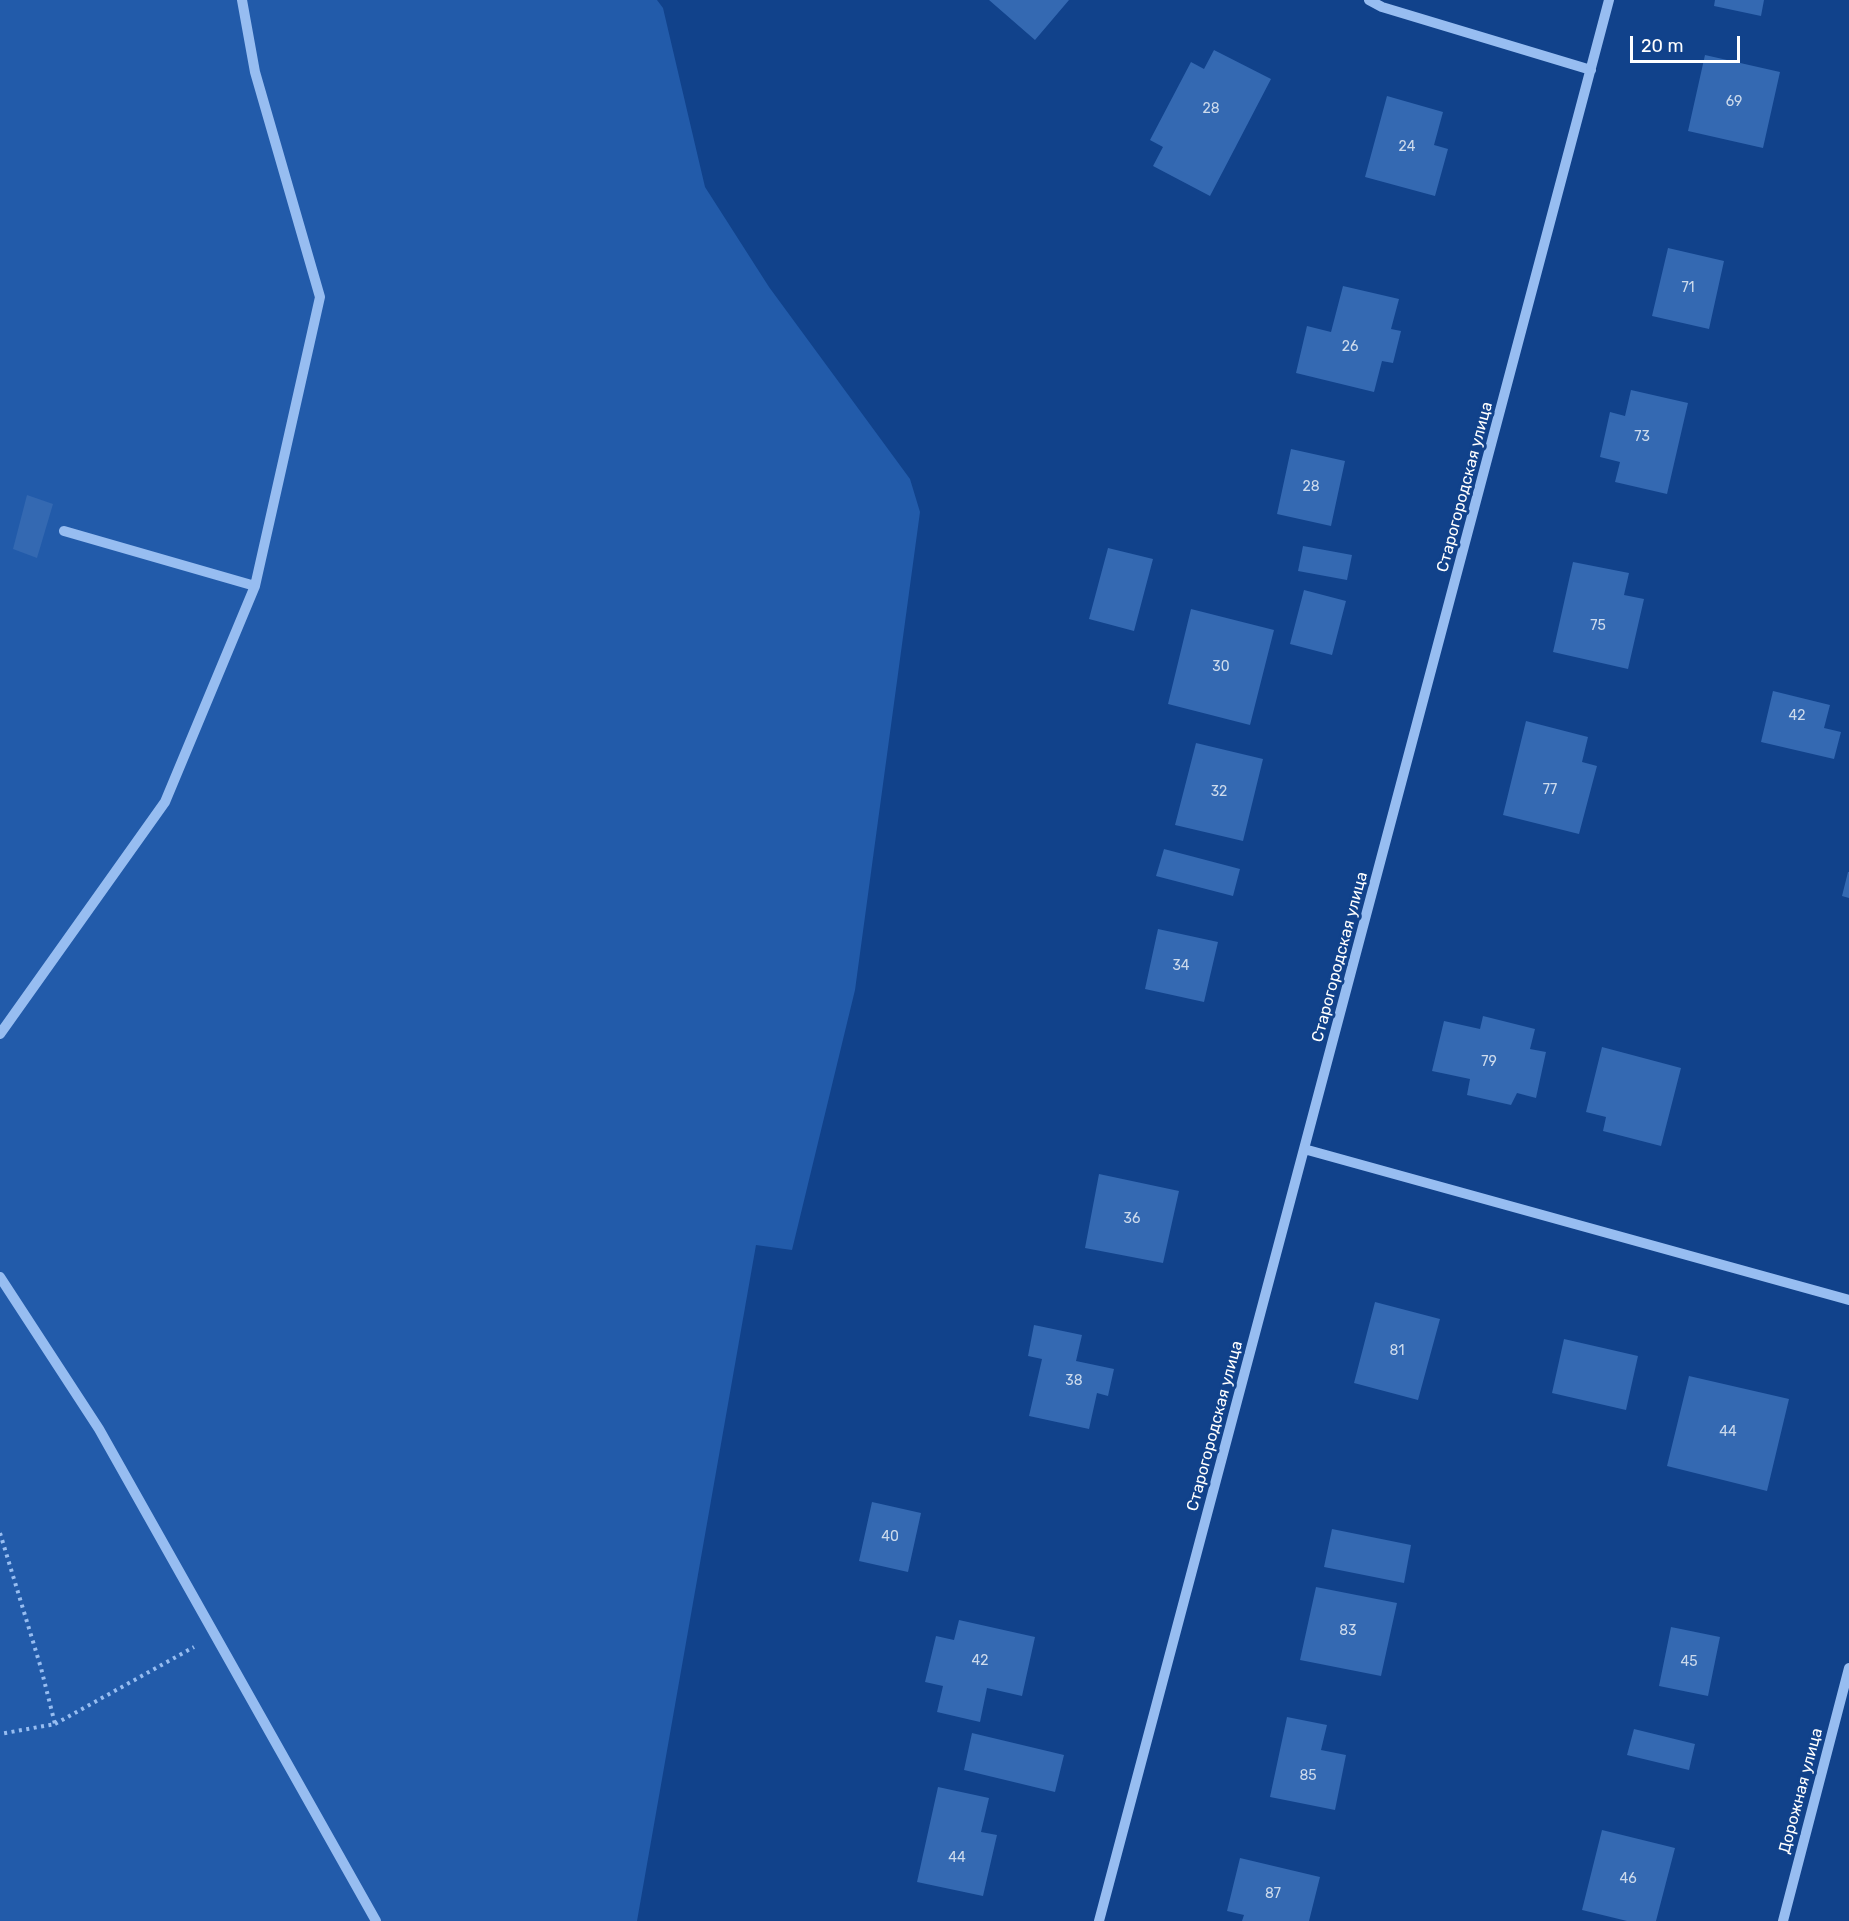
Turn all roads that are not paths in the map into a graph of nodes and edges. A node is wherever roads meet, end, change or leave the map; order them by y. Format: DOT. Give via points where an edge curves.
graph roads {
  1 [pos="242,0"];
  2 [pos="1369,0"];
  3 [pos="1609,0"];
  4 [pos="1591,70"];
  5 [pos="64,531"];
  6 [pos="255,586"];
  7 [pos="0,1034"];
  8 [pos="1305,1149"];
  9 [pos="0,1277"];
  10 [pos="1849,1300"];
  11 [pos="1849,1668"];
  12 [pos="376,1921"];
  13 [pos="1100,1921"];
  14 [pos="1783,1921"];
  1 -- 6 [label="street" via="255,72 320,297"];
  2 -- 4 [label="street"];
  3 -- 4 [label="street, Старогородская улица"];
  4 -- 8 [label="street, Старогородская улица"];
  5 -- 6 [label="street"];
  6 -- 7 [label="street" via="165,802"];
  8 -- 10 [label="street"];
  8 -- 13 [label="street, Старогородская улица"];
  9 -- 12 [label="street" via="99,1429"];
  11 -- 14 [label="street, Дорожная улица"];
}
